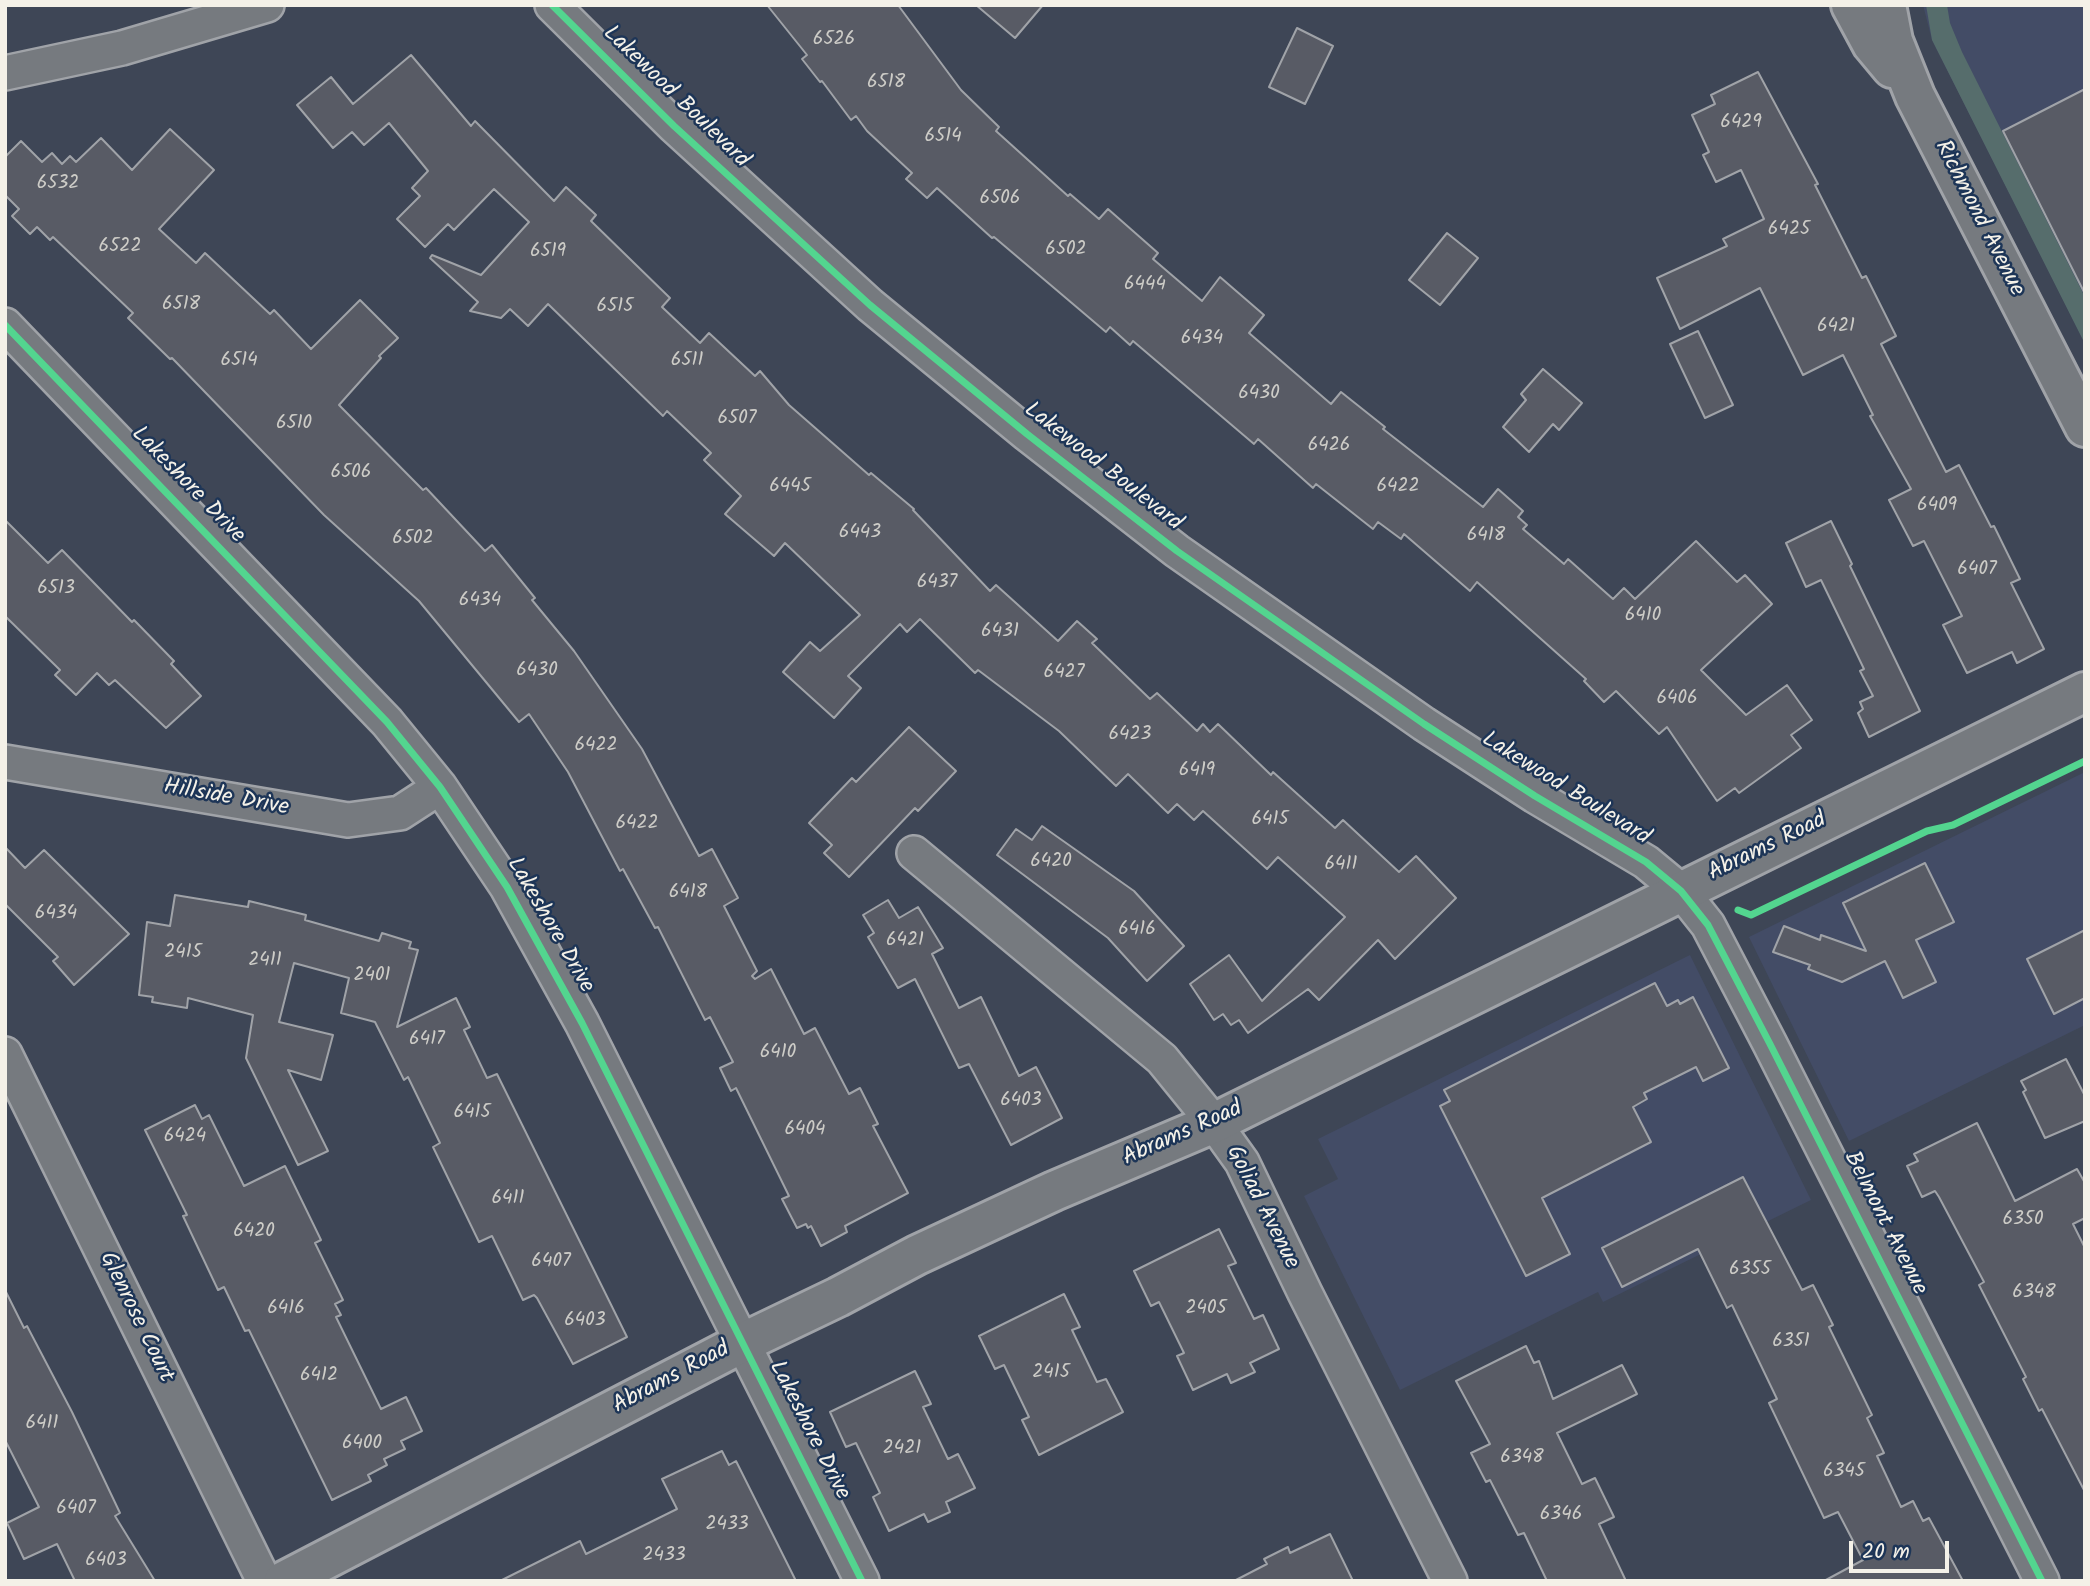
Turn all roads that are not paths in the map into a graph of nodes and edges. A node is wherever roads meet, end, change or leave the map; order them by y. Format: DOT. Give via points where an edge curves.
graph roads {
  1 [pos="267,5"];
  2 [pos="552,5"];
  3 [pos="1851,5"];
  4 [pos="1886,5"];
  5 [pos="5,73"];
  6 [pos="1915,96"];
  7 [pos="5,325"];
  8 [pos="2085,427"];
  9 [pos="2085,692"];
  10 [pos="5,762"];
  11 [pos="440,787"];
  12 [pos="914,853"];
  13 [pos="1681,891"];
  14 [pos="5,1054"];
  15 [pos="1214,1123"];
  16 [pos="742,1343"];
  17 [pos="264,1581"];
  18 [pos="284,1581"];
  19 [pos="862,1581"];
  20 [pos="1450,1581"];
  21 [pos="2042,1581"];
  1 -- 5 [label="street" via="122,48"];
  2 -- 13 [label="street, Lakewood Boulevard" via="674,126 870,305 1048,451 1177,551 1357,677 1535,796 1646,862"];
  3 -- 6 [label="main road" via="1872,44"];
  4 -- 6 [label="main road, Richmond Avenue" via="1893,41"];
  6 -- 8 [label="main road, Richmond Avenue"];
  7 -- 11 [label="street, Lakeshore Drive" via="387,722"];
  9 -- 13 [label="main road, Abrams Road"];
  10 -- 11 [label="street, Hillside Drive" via="348,820 400,813"];
  11 -- 16 [label="street, Lakeshore Drive" via="507,887 582,1023"];
  12 -- 15 [label="street, Goliad Avenue" via="1162,1059"];
  13 -- 15 [label="main road, Abrams Road"];
  13 -- 21 [label="street, Belmont Avenue" via="1708,925 1764,1032"];
  14 -- 17 [label="street, Glenrose Court"];
  15 -- 16 [label="main road, Abrams Road" via="1054,1191"];
  15 -- 20 [label="street, Goliad Avenue" via="1242,1162"];
  16 -- 18 [label="main road, Abrams Road"];
  16 -- 19 [label="street, Lakeshore Drive"];
}
